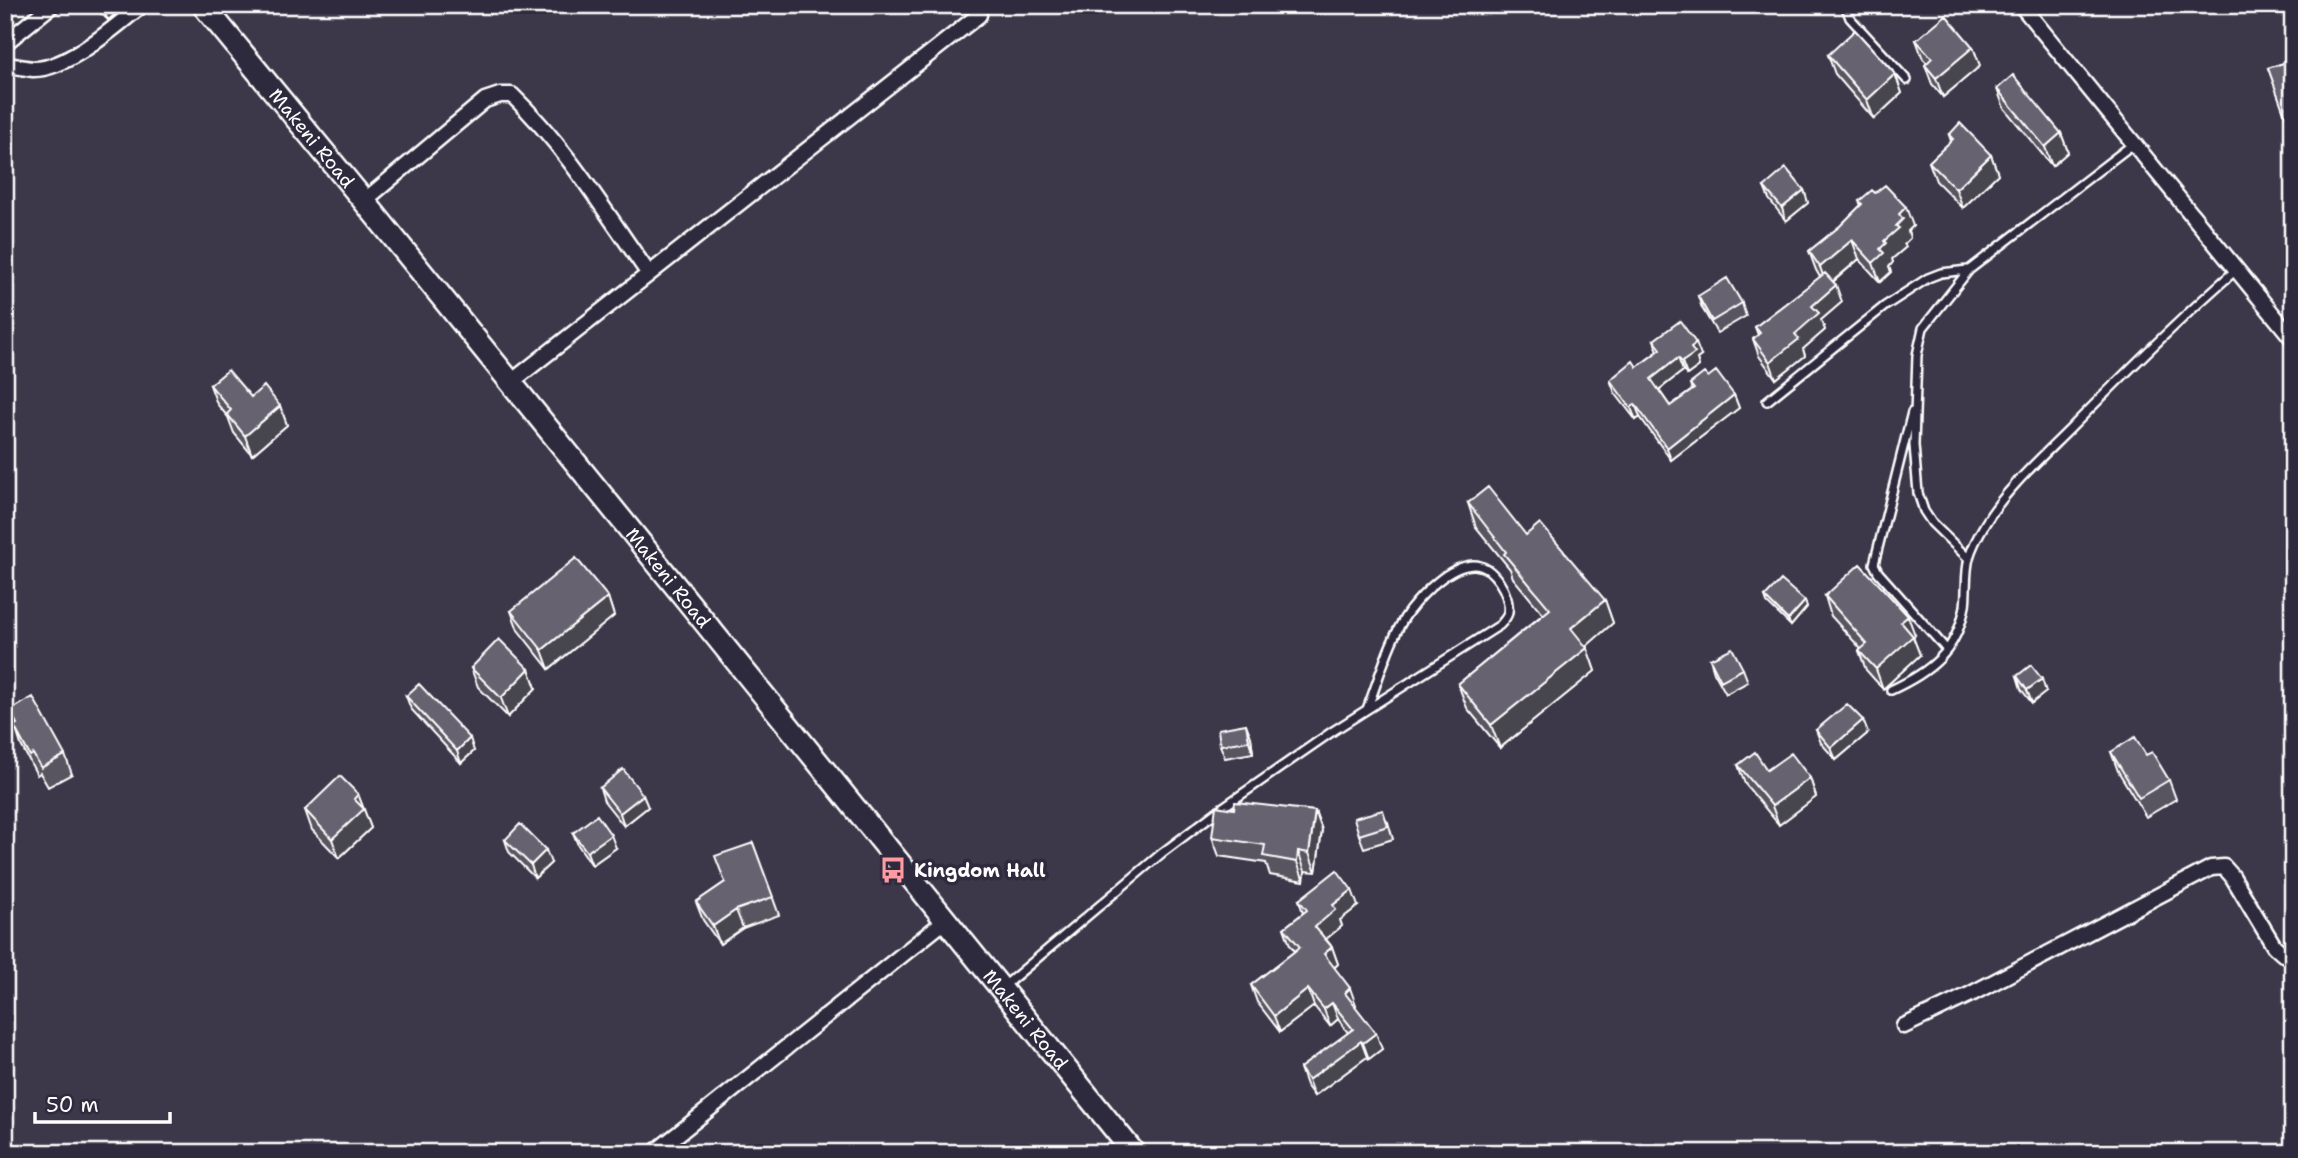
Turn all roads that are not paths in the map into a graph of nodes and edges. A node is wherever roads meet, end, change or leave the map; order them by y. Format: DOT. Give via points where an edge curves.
graph roads {
  1 [pos="52,5"];
  2 [pos="142,5"];
  3 [pos="203,5"];
  4 [pos="1850,5"];
  5 [pos="2021,5"];
  6 [pos="979,15"];
  7 [pos="5,43"];
  8 [pos="5,64"];
  9 [pos="1907,80"];
  10 [pos="2133,144"];
  11 [pos="364,201"];
  12 [pos="1969,270"];
  13 [pos="2236,270"];
  14 [pos="649,274"];
  15 [pos="2293,339"];
  16 [pos="510,383"];
  17 [pos="1916,398"];
  18 [pos="1767,401"];
  19 [pos="1969,559"];
  20 [pos="1947,650"];
  21 [pos="1891,690"];
  22 [pos="1367,709"];
  23 [pos="946,919"];
  24 [pos="2293,957"];
  25 [pos="1002,988"];
  26 [pos="1904,1026"];
  27 [pos="654,1153"];
  28 [pos="1134,1153"];
  1 -- 7 [label="street"];
  2 -- 8 [label="street" via="64,61 36,69"];
  3 -- 11 [label="main road, Makeni Road"];
  4 -- 9 [label="lane" via="1850,18"];
  5 -- 10 [label="street"];
  6 -- 14 [label="street"];
  10 -- 12 [label="lane"];
  10 -- 13 [label="street"];
  11 -- 14 [label="street" via="485,100 512,95 562,151"];
  11 -- 16 [label="main road, Makeni Road"];
  12 -- 17 [label="lane" via="1923,328"];
  12 -- 18 [label="lane" via="1928,278 1885,306"];
  13 -- 15 [label="street"];
  13 -- 19 [label="lane" via="2183,316 2037,462 1985,523"];
  14 -- 16 [label="street"];
  16 -- 23 [label="main road, Makeni Road"];
  17 -- 19 [label="lane" via="1914,445 1921,503 1933,523"];
  17 -- 20 [label="lane" via="1874,564"];
  19 -- 20 [label="lane" via="1959,628"];
  20 -- 21 [label="lane" via="1927,672"];
  22 -- 22 [label="lane" via="1409,611 1458,569 1475,565 1487,569 1508,601 1508,615 1500,625"];
  22 -- 25 [label="lane" via="1162,853"];
  23 -- 25 [label="main road, Makeni Road"];
  23 -- 27 [label="street"];
  24 -- 26 [label="street" via="2274,946 2224,867 2211,868"];
  25 -- 28 [label="main road, Makeni Road"];
}
